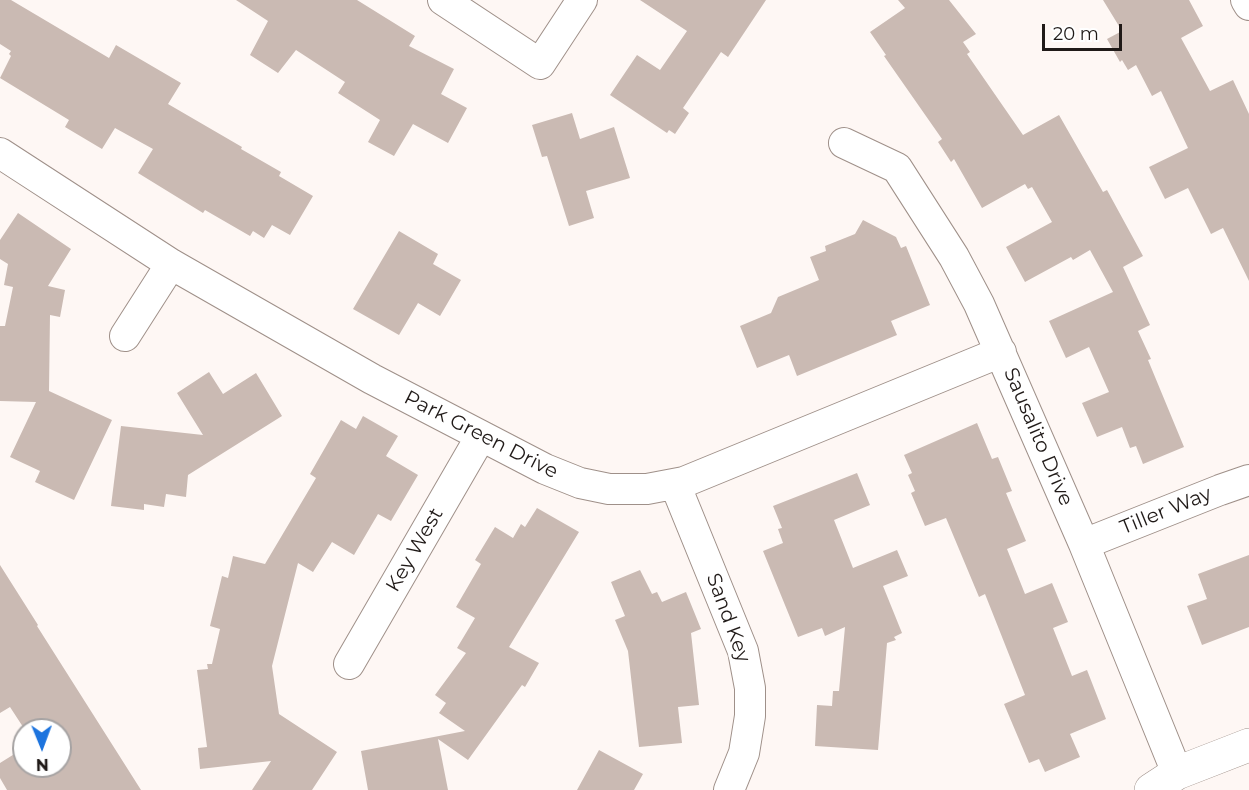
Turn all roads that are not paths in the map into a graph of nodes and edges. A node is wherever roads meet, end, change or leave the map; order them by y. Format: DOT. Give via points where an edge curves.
graph roads {
  1 [pos="443,0"];
  2 [pos="582,0"];
  3 [pos="1246,0"];
  4 [pos="1249,5"];
  5 [pos="844,143"];
  6 [pos="0,153"];
  7 [pos="171,264"];
  8 [pos="125,336"];
  9 [pos="1001,352"];
  10 [pos="482,436"];
  11 [pos="1249,480"];
  12 [pos="675,484"];
  13 [pos="1084,544"];
  14 [pos="349,664"];
  15 [pos="1249,746"];
  16 [pos="1164,781"];
  17 [pos="729,790"];
  1 -- 2 [label="street" via="540,64"];
  3 -- 4 [label="street"];
  5 -- 9 [label="street, Sausalito Drive" via="897,168 954,257"];
  6 -- 7 [label="street, Park Green Drive"];
  7 -- 8 [label="street"];
  7 -- 10 [label="street, Park Green Drive" via="372,379"];
  9 -- 12 [label="street, Park Green Drive"];
  9 -- 13 [label="street, Sausalito Drive"];
  10 -- 12 [label="street, Park Green Drive" via="580,483 609,489"];
  10 -- 14 [label="street, Key West"];
  11 -- 13 [label="street, Tiller Way"];
  12 -- 17 [label="street, Sand Key" via="743,651 750,688 744,753"];
  13 -- 16 [label="street, Sausalito Drive"];
  15 -- 16 [label="street"];
}
